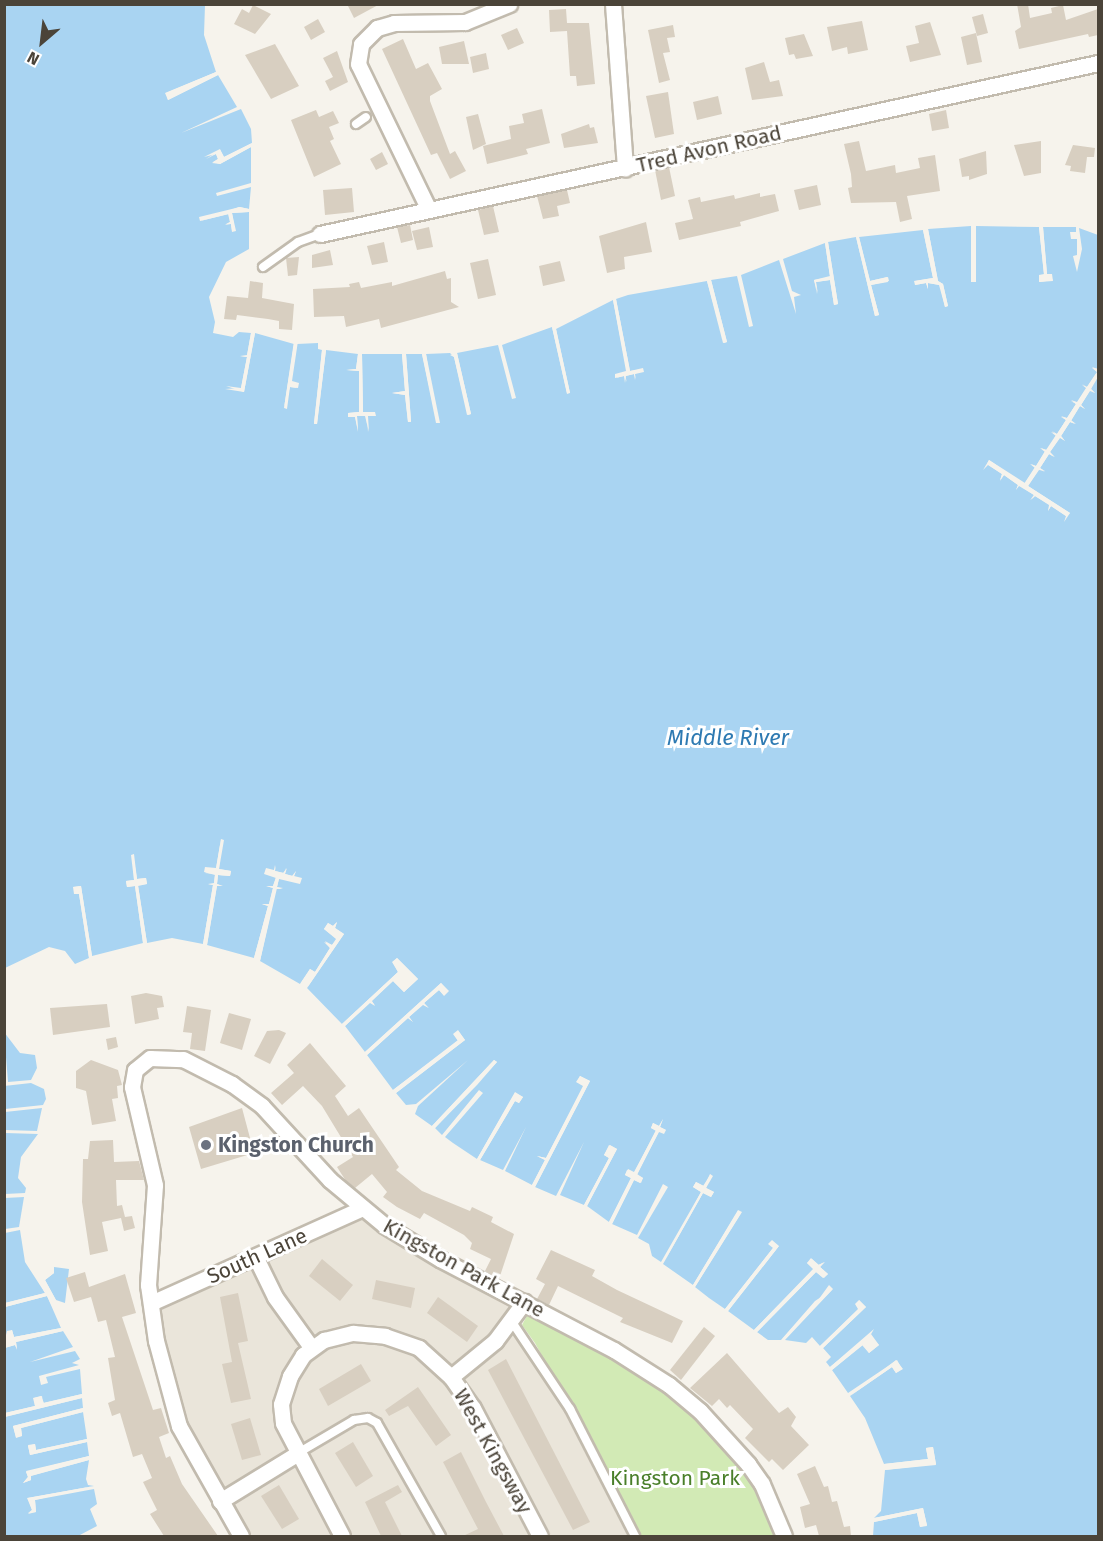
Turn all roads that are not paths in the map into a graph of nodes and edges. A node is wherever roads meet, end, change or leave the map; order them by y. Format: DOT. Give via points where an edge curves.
graph roads {
  1 [pos="509,4"];
  2 [pos="614,4"];
  3 [pos="1098,63"];
  4 [pos="366,117"];
  5 [pos="356,124"];
  6 [pos="625,169"];
  7 [pos="429,210"];
  8 [pos="320,234"];
  9 [pos="262,267"];
  10 [pos="362,1208"];
  11 [pos="256,1258"];
  12 [pos="525,1302"];
  13 [pos="151,1303"];
  14 [pos="512,1322"];
  15 [pos="311,1347"];
  16 [pos="451,1377"];
  17 [pos="298,1453"];
  18 [pos="220,1501"];
  19 [pos="241,1536"];
  20 [pos="342,1536"];
  21 [pos="441,1536"];
  22 [pos="540,1536"];
  23 [pos="635,1536"];
  24 [pos="784,1536"];
  1 -- 7 [label="street" via="465,22 394,23 377,28 358,51 358,64"];
  2 -- 6 [label="street"];
  3 -- 6 [label="street, Tred Avon Road"];
  4 -- 5 [label="lane"];
  6 -- 7 [label="street, Tred Avon Road"];
  7 -- 8 [label="street, Tred Avon Road"];
  8 -- 9 [label="lane" via="298,242"];
  10 -- 11 [label="street, South Lane"];
  10 -- 12 [label="street, Kingston Park Lane" via="440,1259"];
  10 -- 13 [label="street, Kingston Park Lane" via="330,1180 262,1106 232,1084 183,1059 166,1056 142,1061 135,1070 132,1087 155,1185 148,1235"];
  11 -- 13 [label="street, South Lane"];
  11 -- 15 [label="street" via="275,1297"];
  12 -- 14 [label="street"];
  12 -- 24 [label="street, Kingston Park Lane" via="642,1366 700,1411 733,1444 762,1484"];
  13 -- 18 [label="street, Kingston Park Lane" via="169,1399 190,1450"];
  14 -- 16 [label="street"];
  14 -- 23 [label="lane" via="570,1408"];
  15 -- 16 [label="street, West Kingsway" via="352,1333 385,1336 419,1348"];
  15 -- 17 [label="street" via="296,1364 281,1404 283,1423"];
  16 -- 22 [label="street, West Kingsway" via="473,1408"];
  17 -- 18 [label="street"];
  17 -- 20 [label="street"];
  17 -- 21 [label="lane" via="354,1420 368,1418 377,1423"];
  18 -- 19 [label="street, Kingston Park Lane"];
}
